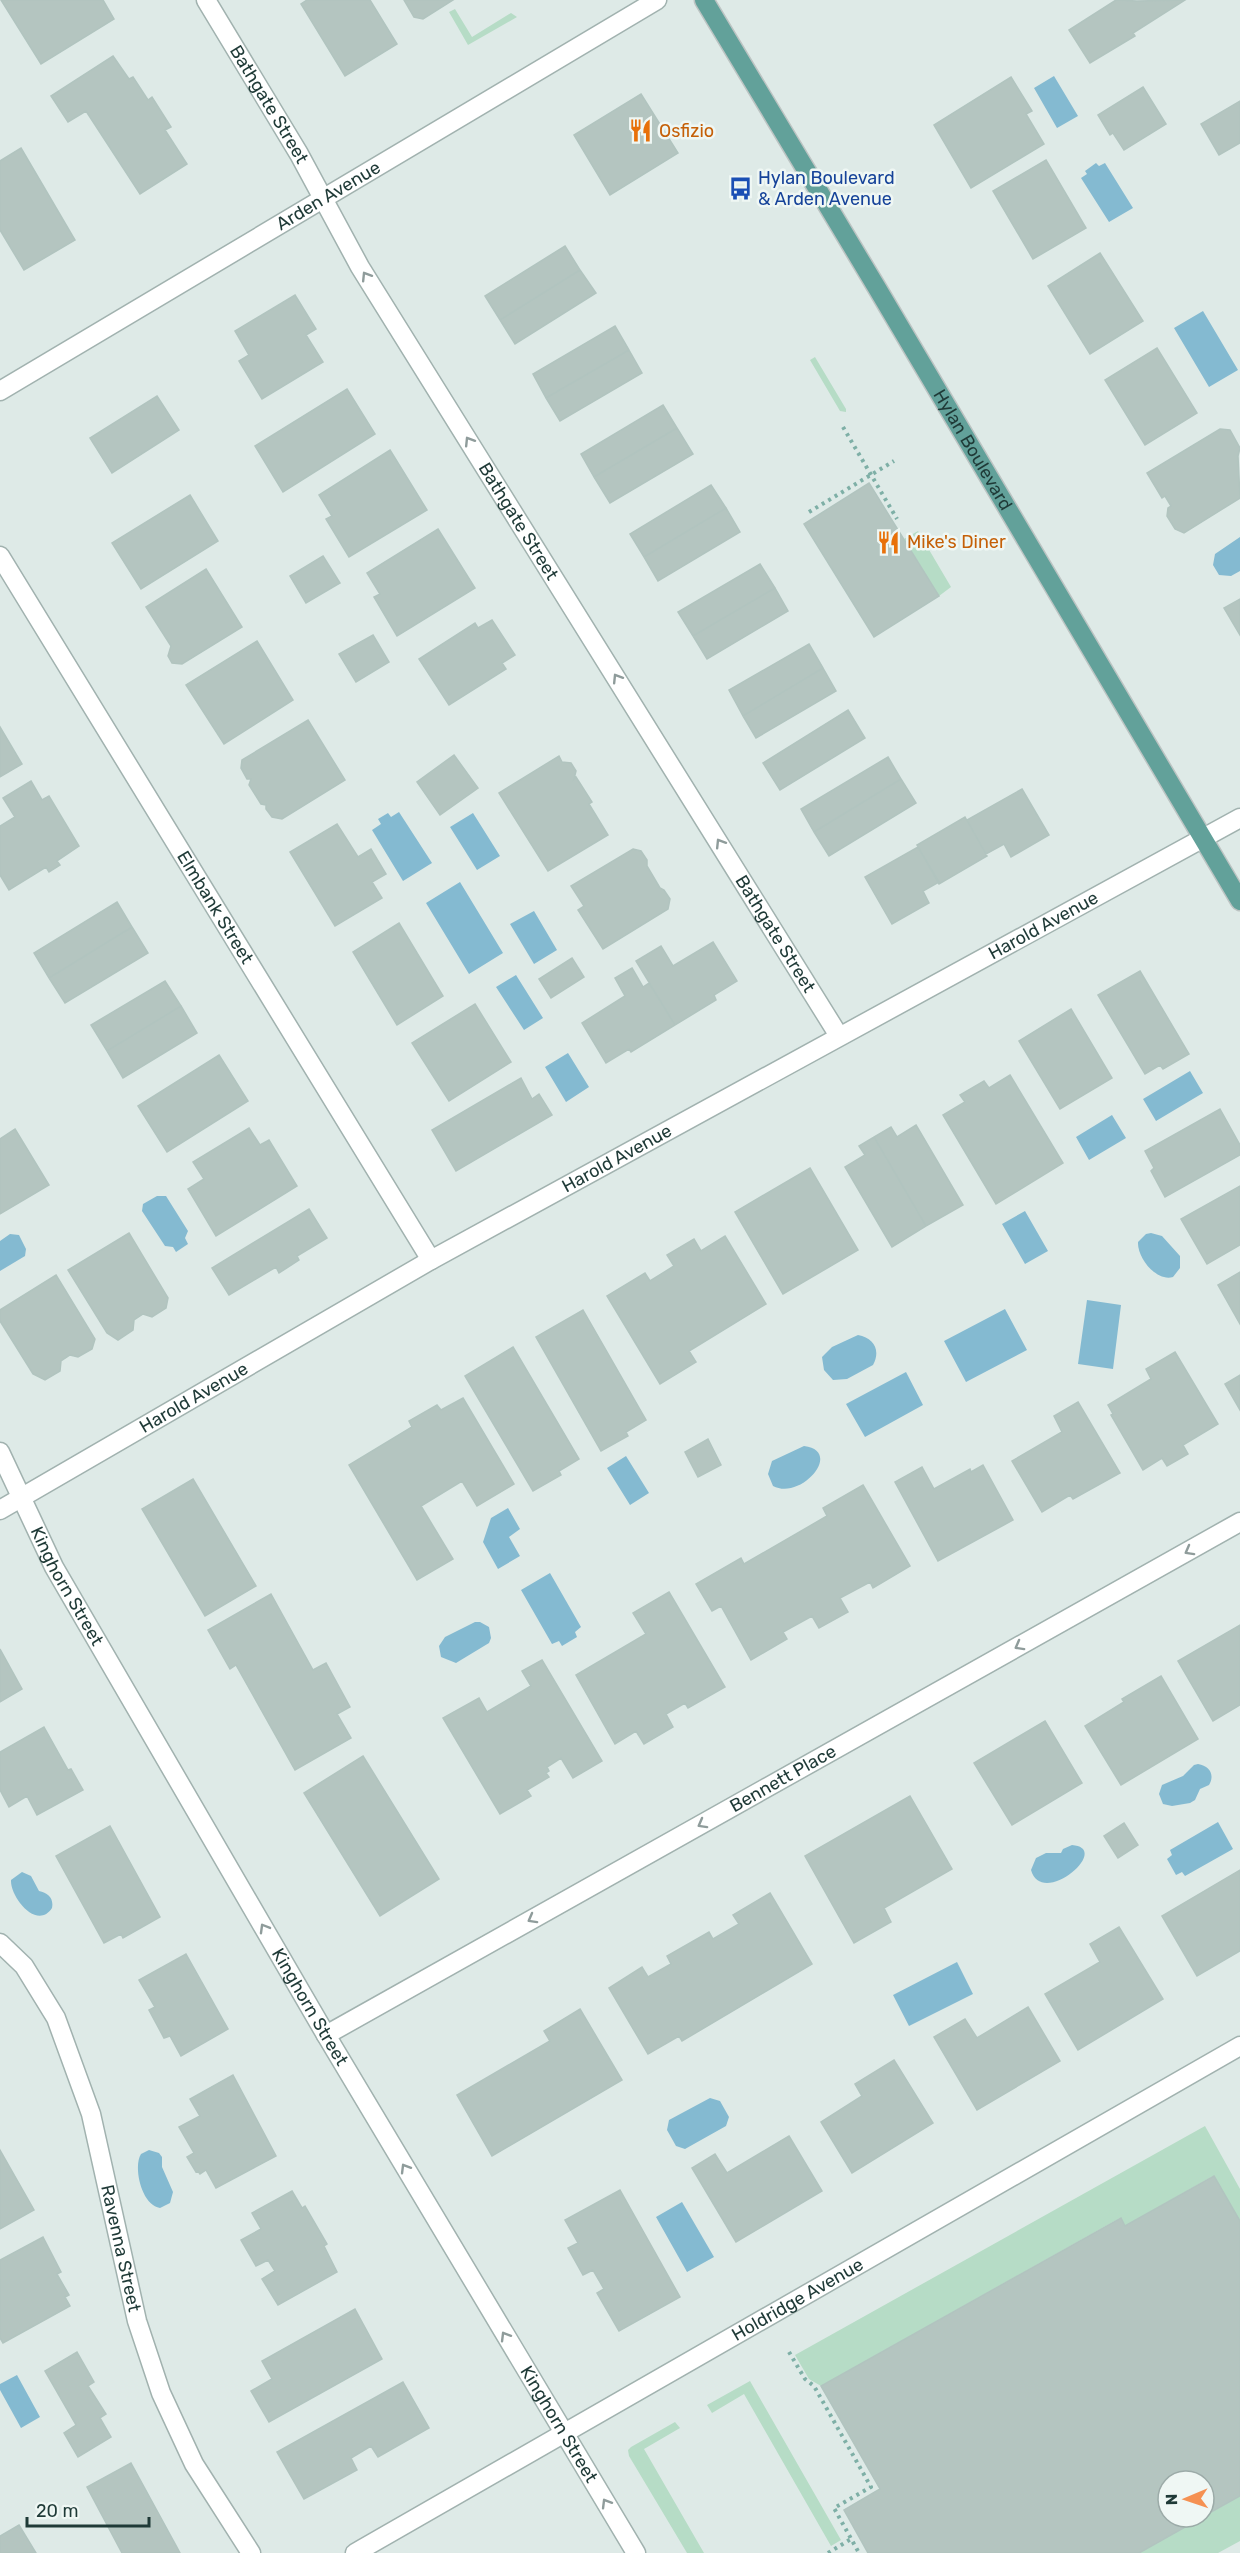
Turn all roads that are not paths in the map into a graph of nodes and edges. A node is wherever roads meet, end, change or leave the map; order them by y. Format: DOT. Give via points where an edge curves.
graph roads {
  1 [pos="206,0"];
  2 [pos="657,0"];
  3 [pos="704,0"];
  4 [pos="322,198"];
  5 [pos="0,391"];
  6 [pos="0,556"];
  7 [pos="1240,818"];
  8 [pos="1203,838"];
  9 [pos="1240,901"];
  10 [pos="839,1036"];
  11 [pos="431,1260"];
  12 [pos="0,1452"];
  13 [pos="22,1498"];
  14 [pos="0,1510"];
  15 [pos="1240,1522"];
  16 [pos="0,1943"];
  17 [pos="326,2035"];
  18 [pos="1240,2046"];
  19 [pos="562,2434"];
  20 [pos="251,2553"];
  21 [pos="355,2553"];
  22 [pos="636,2553"];
  1 -- 4 [label="street, Bathgate Street"];
  2 -- 4 [label="street, Arden Avenue"];
  3 -- 8 [label="main road, Hylan Boulevard"];
  4 -- 5 [label="street, Arden Avenue"];
  10 -- 4 [label="street, Bathgate Street, one-way" via="360,267"];
  6 -- 11 [label="street, Elmbank Street"];
  7 -- 8 [label="street, Harold Avenue"];
  8 -- 9 [label="main road, Hylan Boulevard"];
  8 -- 10 [label="street, Harold Avenue"];
  10 -- 11 [label="street, Harold Avenue"];
  11 -- 13 [label="street, Harold Avenue"];
  12 -- 13 [label="street, Kinghorn Street"];
  13 -- 14 [label="street, Harold Avenue"];
  17 -- 13 [label="street, Kinghorn Street, one-way" via="54,1567"];
  15 -- 17 [label="street, Bennett Place, one-way"];
  16 -- 20 [label="street, Ravenna Street" via="24,1966 60,2028 91,2114 137,2321 161,2393 194,2464"];
  19 -- 17 [label="street, Kinghorn Street, one-way"];
  18 -- 19 [label="street, Holdridge Avenue"];
  19 -- 21 [label="street, Holdridge Avenue"];
  22 -- 19 [label="street, Kinghorn Street, one-way"];
}
